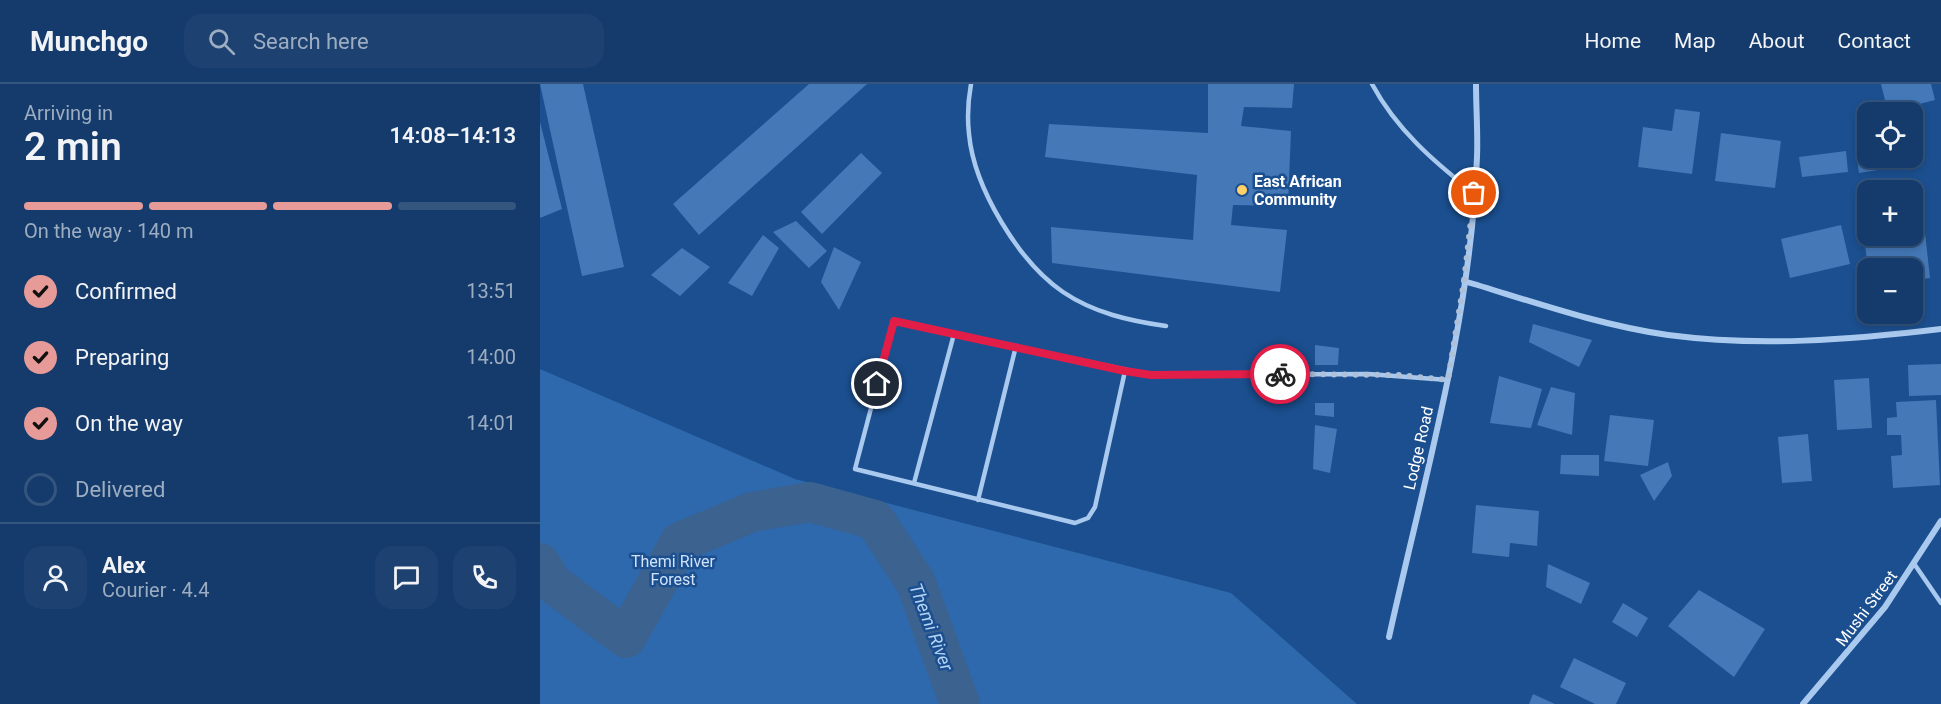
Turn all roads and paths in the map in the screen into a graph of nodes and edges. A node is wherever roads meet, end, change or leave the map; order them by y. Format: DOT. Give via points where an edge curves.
graph roads {
  1 [pos="971,84"];
  2 [pos="1372,84"];
  3 [pos="1476,84"];
  4 [pos="1474,193"];
  5 [pos="1464,281"];
  6 [pos="1166,326"];
  7 [pos="1941,329"];
  8 [pos="954,334"];
  9 [pos="1016,346"];
  10 [pos="1125,371"];
  11 [pos="1448,380"];
  12 [pos="914,483"];
  13 [pos="978,500"];
  14 [pos="1941,521"];
  15 [pos="1915,565"];
  16 [pos="1941,603"];
  17 [pos="1389,637"];
  18 [pos="1803,704"];
  1 -- 6 [label="lane" via="969,136 980,175 994,207 1036,271 1090,307 1117,317"];
  2 -- 4 [label="lane" via="1416,142"];
  3 -- 4 [label="street, Lodge Road"];
  4 -- 5 [label="street, Lodge Road"];
  5 -- 7 [label="street" via="1579,316 1667,334 1758,342"];
  5 -- 11 [label="street, Lodge Road"];
  8 -- 9 [label="lane"];
  8 -- 12 [label="lane"];
  8 -- 12 [label="lane" via="894,321 855,469"];
  9 -- 10 [label="lane"];
  9 -- 13 [label="lane"];
  10 -- 11 [label="lane" via="1151,375 1368,374"];
  10 -- 13 [label="lane" via="1095,507 1088,518 1075,524 1062,522"];
  11 -- 17 [label="street, Lodge Road"];
  12 -- 13 [label="lane"];
  14 -- 15 [label="street, Mushi Street"];
  15 -- 16 [label="lane"];
  15 -- 18 [label="street, Mushi Street" via="1849,653"];
}
